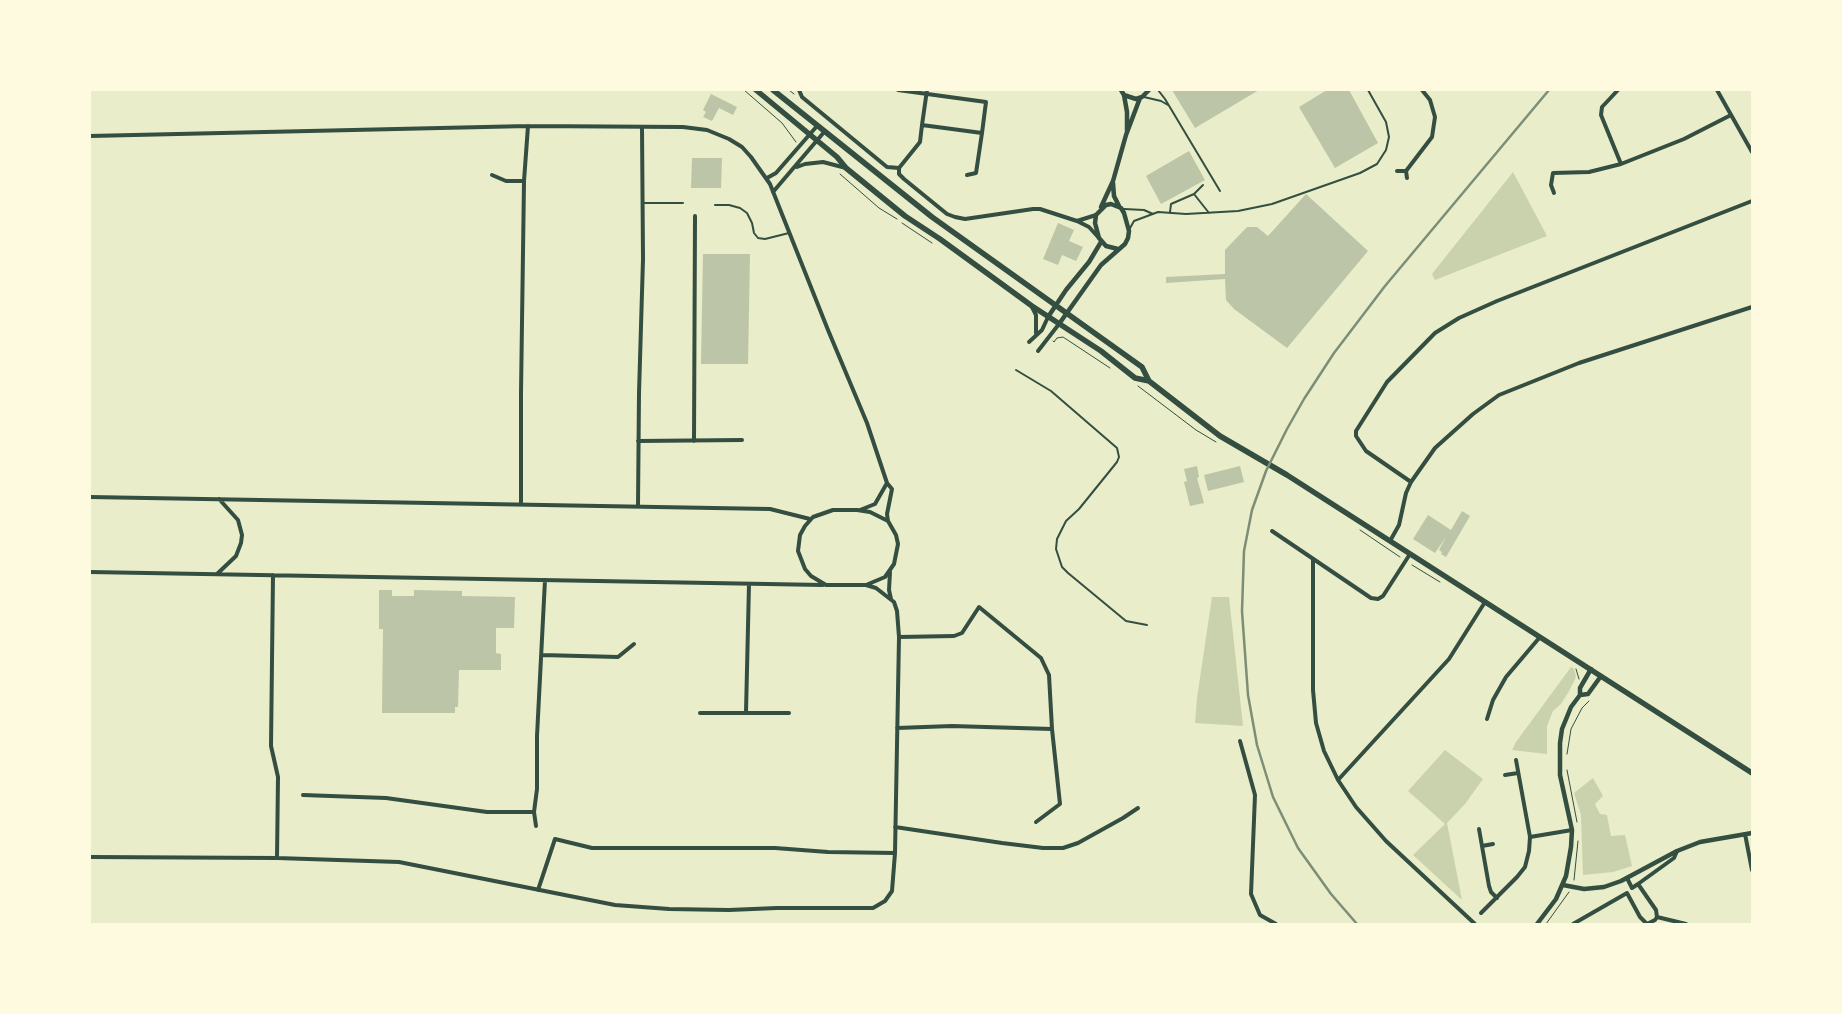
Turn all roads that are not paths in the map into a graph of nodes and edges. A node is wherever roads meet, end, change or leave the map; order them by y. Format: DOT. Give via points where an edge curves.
graph roads {
  1 [pos="756,90"];
  2 [pos="773,90"];
  3 [pos="799,90"];
  4 [pos="898,90"];
  5 [pos="1149,90"];
  6 [pos="1158,90"];
  7 [pos="1368,90"];
  8 [pos="1422,90"];
  9 [pos="1618,90"];
  10 [pos="1717,90"];
  11 [pos="927,92"];
  12 [pos="1122,92"];
  13 [pos="1141,97"];
  14 [pos="1170,106"];
  15 [pos="1731,115"];
  16 [pos="922,125"];
  17 [pos="528,126"];
  18 [pos="817,126"];
  19 [pos="642,127"];
  20 [pos="825,132"];
  21 [pos="982,133"];
  22 [pos="810,135"];
  23 [pos="1126,135"];
  24 [pos="90,136"];
  25 [pos="818,141"];
  26 [pos="1752,152"];
  27 [pos="1621,164"];
  28 [pos="795,168"];
  29 [pos="846,168"];
  30 [pos="900,168"];
  31 [pos="1397,171"];
  32 [pos="1406,171"];
  33 [pos="492,175"];
  34 [pos="967,175"];
  35 [pos="767,178"];
  36 [pos="1407,178"];
  37 [pos="524,181"];
  38 [pos="1113,181"];
  39 [pos="1203,185"];
  40 [pos="1220,191"];
  41 [pos="773,192"];
  42 [pos="1554,193"];
  43 [pos="1194,194"];
  44 [pos="1752,201"];
  45 [pos="643,203"];
  46 [pos="684,203"];
  47 [pos="714,205"];
  48 [pos="1120,207"];
  49 [pos="1100,208"];
  50 [pos="1170,212"];
  51 [pos="1209,213"];
  52 [pos="1153,214"];
  53 [pos="1096,215"];
  54 [pos="695,216"];
  55 [pos="1078,221"];
  56 [pos="1129,232"];
  57 [pos="789,233"];
  58 [pos="1100,240"];
  59 [pos="1118,249"];
  60 [pos="1056,305"];
  61 [pos="1032,306"];
  62 [pos="1752,308"];
  63 [pos="1067,313"];
  64 [pos="1048,317"];
  65 [pos="1059,324"];
  66 [pos="1036,333"];
  67 [pos="1029,342"];
  68 [pos="1038,350"];
  69 [pos="1016,370"];
  70 [pos="1149,381"];
  71 [pos="742,440"];
  72 [pos="638,441"];
  73 [pos="694,441"];
  74 [pos="1411,482"];
  75 [pos="887,483"];
  76 [pos="90,497"];
  77 [pos="219,499"];
  78 [pos="521,504"];
  79 [pos="638,506"];
  80 [pos="857,510"];
  81 [pos="810,519"];
  82 [pos="888,521"];
  83 [pos="1272,531"];
  84 [pos="1390,541"];
  85 [pos="1410,554"];
  86 [pos="1313,559"];
  87 [pos="890,571"];
  88 [pos="90,572"];
  89 [pos="216,574"];
  90 [pos="273,575"];
  91 [pos="544,580"];
  92 [pos="749,584"];
  93 [pos="826,585"];
  94 [pos="866,585"];
  95 [pos="891,599"];
  96 [pos="1485,602"];
  97 [pos="1147,625"];
  98 [pos="899,637"];
  99 [pos="1540,637"];
  100 [pos="634,644"];
  101 [pos="542,655"];
  102 [pos="1591,669"];
  103 [pos="1601,676"];
  104 [pos="1580,695"];
  105 [pos="746,712"];
  106 [pos="700,713"];
  107 [pos="789,713"];
  108 [pos="1487,719"];
  109 [pos="897,728"];
  110 [pos="1052,729"];
  111 [pos="1240,741"];
  112 [pos="1516,760"];
  113 [pos="1518,773"];
  114 [pos="1752,773"];
  115 [pos="1504,775"];
  116 [pos="1338,780"];
  117 [pos="303,794"];
  118 [pos="1138,808"];
  119 [pos="534,812"];
  120 [pos="1036,822"];
  121 [pos="536,826"];
  122 [pos="895,827"];
  123 [pos="1479,830"];
  124 [pos="1572,830"];
  125 [pos="1752,833"];
  126 [pos="1745,834"];
  127 [pos="1530,837"];
  128 [pos="1493,844"];
  129 [pos="1482,846"];
  130 [pos="1677,851"];
  131 [pos="895,853"];
  132 [pos="90,857"];
  133 [pos="277,858"];
  134 [pos="1752,870"];
  135 [pos="1627,878"];
  136 [pos="1638,884"];
  137 [pos="1564,885"];
  138 [pos="1632,888"];
  139 [pos="538,890"];
  140 [pos="1627,893"];
  141 [pos="1497,898"];
  142 [pos="1480,913"];
  143 [pos="1657,917"];
  144 [pos="1276,924"];
  145 [pos="1475,924"];
  146 [pos="1537,924"];
  147 [pos="1574,924"];
  148 [pos="1646,924"];
  149 [pos="1686,924"];
  1 -- 22 [label="main road"];
  2 -- 18 [label="main road"];
  3 -- 30 [label="street" via="805,99 887,167"];
  4 -- 11 [label="street"];
  5 -- 13 [label="street"];
  6 -- 14 [label="lane"];
  7 -- 51 [label="lane" via="1386,122 1388,136 1386,150 1376,164 1360,173 1272,204"];
  8 -- 32 [label="street" via="1430,100 1435,117 1432,137"];
  9 -- 27 [label="street" via="1602,106 1601,115"];
  10 -- 15 [label="street"];
  11 -- 16 [label="street"];
  11 -- 21 [label="street" via="986,102"];
  12 -- 13 [label="street" via="1130,98"];
  12 -- 23 [label="street" via="1127,112"];
  13 -- 14 [label="lane"];
  13 -- 23 [label="street"];
  14 -- 40 [label="lane"];
  15 -- 26 [label="street"];
  15 -- 27 [label="street" via="1684,139"];
  16 -- 21 [label="street"];
  16 -- 30 [label="street" via="920,142"];
  17 -- 19 [label="street"];
  17 -- 24 [label="street"];
  17 -- 37 [label="street"];
  18 -- 20 [label="main road"];
  18 -- 22 [label="street"];
  19 -- 35 [label="street" via="707,130 729,139 746,152"];
  19 -- 45 [label="street"];
  20 -- 25 [label="street"];
  20 -- 60 [label="main road" via="932,217"];
  21 -- 34 [label="street" via="976,173"];
  22 -- 25 [label="main road"];
  22 -- 35 [label="street" via="776,173"];
  23 -- 38 [label="street"];
  25 -- 28 [label="street"];
  25 -- 29 [label="main road"];
  27 -- 42 [label="street" via="1589,172 1553,173 1551,185"];
  28 -- 29 [label="street" via="823,162"];
  28 -- 41 [label="street"];
  29 -- 61 [label="main road" via="905,216"];
  30 -- 55 [label="street" via="899,174 904,179 955,218 1040,209"];
  31 -- 32 [label="street"];
  32 -- 36 [label="street"];
  33 -- 37 [label="street" via="506,181"];
  35 -- 41 [label="street"];
  37 -- 78 [label="street"];
  38 -- 48 [label="street" via="1114,196"];
  38 -- 49 [label="street"];
  39 -- 43 [label="lane"];
  41 -- 57 [label="street"];
  43 -- 50 [label="lane" via="1171,204"];
  43 -- 51 [label="lane"];
  44 -- 74 [label="street" via="1497,301 1459,318 1436,333 1387,382 1356,431 1366,450"];
  45 -- 46 [label="lane"];
  45 -- 72 [label="street"];
  47 -- 57 [label="lane" via="729,205 747,213 758,238"];
  48 -- 49 [label="street" via="1106,205"];
  48 -- 52 [label="lane"];
  48 -- 56 [label="street"];
  49 -- 53 [label="street"];
  50 -- 51 [label="lane"];
  50 -- 52 [label="lane"];
  52 -- 56 [label="lane" via="1134,221"];
  53 -- 55 [label="street"];
  53 -- 58 [label="street" via="1094,223"];
  54 -- 73 [label="street"];
  55 -- 58 [label="street" via="1089,226"];
  56 -- 59 [label="street" via="1125,244"];
  57 -- 75 [label="street" via="867,422"];
  58 -- 59 [label="street"];
  58 -- 60 [label="street" via="1089,262"];
  59 -- 63 [label="street" via="1101,265"];
  60 -- 63 [label="main road"];
  60 -- 64 [label="street"];
  61 -- 64 [label="main road"];
  61 -- 66 [label="street" via="1036,315"];
  62 -- 74 [label="street" via="1579,363 1499,395 1435,448"];
  63 -- 65 [label="street"];
  63 -- 70 [label="main road" via="1142,367"];
  64 -- 65 [label="main road"];
  64 -- 66 [label="street" via="1042,330"];
  65 -- 68 [label="street"];
  65 -- 70 [label="main road" via="1135,378"];
  66 -- 67 [label="street"];
  69 -- 97 [label="lane" via="1051,391 1117,448 1117,462 1066,521 1056,549 1068,573 1126,621"];
  70 -- 84 [label="main road" via="1220,436"];
  71 -- 73 [label="street"];
  72 -- 73 [label="street"];
  72 -- 79 [label="street"];
  74 -- 84 [label="street" via="1399,525"];
  75 -- 80 [label="street" via="875,504"];
  75 -- 82 [label="street" via="892,490"];
  76 -- 77 [label="street"];
  77 -- 78 [label="street"];
  77 -- 89 [label="street" via="238,520 242,535 236,556"];
  78 -- 79 [label="street"];
  79 -- 81 [label="street" via="770,508"];
  80 -- 81 [label="street" via="825,511"];
  80 -- 82 [label="street"];
  81 -- 93 [label="street" via="800,535 798,551 805,569"];
  82 -- 87 [label="street" via="898,544 898,553"];
  83 -- 86 [label="street"];
  84 -- 85 [label="main road"];
  85 -- 86 [label="street" via="1378,599 1371,598"];
  85 -- 96 [label="main road"];
  86 -- 116 [label="street" via="1316,724"];
  87 -- 94 [label="street" via="878,581"];
  87 -- 95 [label="street"];
  88 -- 89 [label="street"];
  89 -- 90 [label="street"];
  90 -- 91 [label="street"];
  90 -- 133 [label="street" via="271,746 278,777"];
  91 -- 92 [label="street"];
  91 -- 101 [label="street"];
  92 -- 93 [label="street"];
  92 -- 105 [label="street"];
  93 -- 94 [label="street"];
  94 -- 95 [label="street"];
  95 -- 98 [label="street" via="897,611"];
  96 -- 99 [label="main road"];
  96 -- 116 [label="street" via="1449,659"];
  98 -- 109 [label="street"];
  98 -- 110 [label="street" via="954,636 962,633 979,607 1041,658 1049,675"];
  99 -- 102 [label="main road"];
  99 -- 108 [label="street" via="1506,677"];
  100 -- 101 [label="street" via="618,657"];
  101 -- 119 [label="street"];
  102 -- 103 [label="main road"];
  102 -- 104 [label="street" via="1580,688"];
  103 -- 104 [label="street" via="1589,692"];
  103 -- 114 [label="main road"];
  104 -- 124 [label="street" via="1562,729 1560,748 1560,775"];
  105 -- 106 [label="street"];
  105 -- 107 [label="street"];
  109 -- 110 [label="street"];
  109 -- 122 [label="street"];
  110 -- 120 [label="street" via="1060,804"];
  111 -- 144 [label="street" via="1256,795 1251,894 1260,915"];
  112 -- 113 [label="street"];
  113 -- 115 [label="street"];
  113 -- 127 [label="street"];
  116 -- 145 [label="street" via="1386,841"];
  117 -- 119 [label="street" via="386,798 488,812"];
  118 -- 122 [label="street" via="1078,843 1063,848 1002,843"];
  119 -- 121 [label="street"];
  122 -- 131 [label="street"];
  123 -- 129 [label="street"];
  124 -- 127 [label="street"];
  124 -- 137 [label="street"];
  125 -- 126 [label="street"];
  126 -- 130 [label="street" via="1700,842"];
  126 -- 134 [label="street"];
  127 -- 141 [label="street" via="1525,867"];
  128 -- 129 [label="street"];
  129 -- 141 [label="street" via="1489,886"];
  130 -- 135 [label="street"];
  130 -- 136 [label="street" via="1674,858"];
  131 -- 139 [label="street" via="775,848 592,848 555,839"];
  131 -- 139 [label="street" via="892,891 885,902 873,908 669,909 615,905"];
  132 -- 133 [label="street"];
  133 -- 139 [label="street" via="399,862"];
  135 -- 137 [label="street" via="1592,889"];
  135 -- 138 [label="street"];
  136 -- 138 [label="street"];
  136 -- 143 [label="street" via="1656,910"];
  137 -- 146 [label="street"];
  138 -- 140 [label="street"];
  140 -- 147 [label="street"];
  140 -- 148 [label="street"];
  141 -- 142 [label="street"];
  143 -- 148 [label="street"];
  143 -- 149 [label="street"];
}
